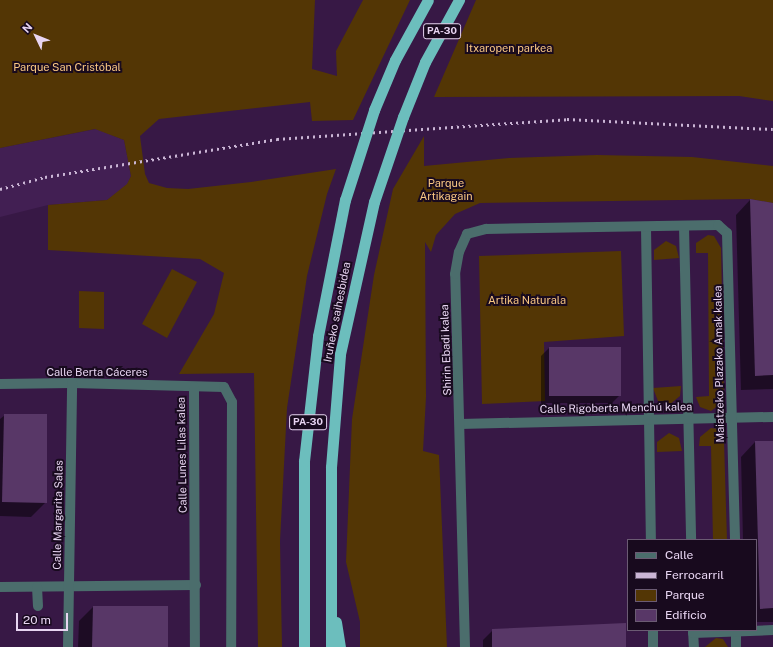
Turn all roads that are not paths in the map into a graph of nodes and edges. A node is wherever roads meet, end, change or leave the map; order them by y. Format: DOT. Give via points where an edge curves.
graph roads {
  1 [pos="428,0"];
  2 [pos="459,0"];
  3 [pos="684,226"];
  4 [pos="646,228"];
  5 [pos="72,383"];
  6 [pos="0,384"];
  7 [pos="194,387"];
  8 [pos="773,417"];
  9 [pos="733,418"];
  10 [pos="687,419"];
  11 [pos="649,420"];
  12 [pos="460,424"];
  13 [pos="651,539"];
  14 [pos="691,539"];
  15 [pos="735,539"];
  16 [pos="196,585"];
  17 [pos="69,586"];
  18 [pos="0,587"];
  19 [pos="37,587"];
  20 [pos="330,592"];
  21 [pos="38,606"];
  22 [pos="304,620"];
  23 [pos="757,630"];
  24 [pos="773,630"];
  25 [pos="653,631"];
  26 [pos="693,631"];
  27 [pos="736,631"];
  28 [pos="68,647"];
  29 [pos="195,647"];
  30 [pos="231,647"];
  31 [pos="301,647"];
  32 [pos="304,647"];
  33 [pos="331,647"];
  34 [pos="340,647"];
  35 [pos="465,647"];
  36 [pos="653,647"];
  37 [pos="694,647"];
  38 [pos="736,647"];
  1 -- 22 [label="highway, Iruñeko saihesbidea / PA-30, bridge" via="395,60 374,110 345,200 318,336 304,461"];
  2 -- 20 [label="highway, Iruñeko saihesbidea / PA-30, bridge" via="425,62 374,202 340,354 331,467"];
  3 -- 4 [label="street, Maiatzeko Plazako Amak kalea"];
  3 -- 9 [label="street, Maiatzeko Plazako Amak kalea" via="718,225 727,233"];
  3 -- 10 [label="street"];
  4 -- 11 [label="street"];
  4 -- 12 [label="street, Shirin Ebadi kalea" via="486,229 467,234 459,252 455,274"];
  5 -- 6 [label="street, Calle Berta Cáceres"];
  5 -- 7 [label="street, Calle Berta Cáceres"];
  5 -- 17 [label="street, Calle Margarita Salas"];
  7 -- 16 [label="street, Calle Lunes Lilas kalea"];
  7 -- 30 [label="street, Calle Lunes Lilas kalea" via="224,387 232,402"];
  8 -- 9 [label="street, Calle Rigoberta Menchú kalea"];
  9 -- 10 [label="street, Calle Rigoberta Menchú kalea"];
  9 -- 15 [label="street, Maiatzeko Plazako Amak kalea"];
  10 -- 11 [label="street, Calle Rigoberta Menchú kalea"];
  10 -- 14 [label="street"];
  11 -- 12 [label="street, Calle Rigoberta Menchú kalea"];
  11 -- 13 [label="street"];
  12 -- 35 [label="street, Shirin Ebadi kalea"];
  16 -- 17 [label="street"];
  16 -- 29 [label="street, Calle Lunes Lilas kalea"];
  17 -- 19 [label="street"];
  17 -- 28 [label="street, Calle Margarita Salas"];
  18 -- 19 [label="street"];
  19 -- 21 [label="street"];
  20 -- 33 [label="highway, Iruñeko saihesbidea / PA-30"];
  20 -- 34 [label="highway"];
  22 -- 31 [label="highway"];
  22 -- 32 [label="highway, Iruñeko saihesbidea / PA-30"];
  23 -- 24 [label="street"];
  25 -- 36 [label="street"];
  26 -- 37 [label="street"];
  27 -- 38 [label="street"];
}
